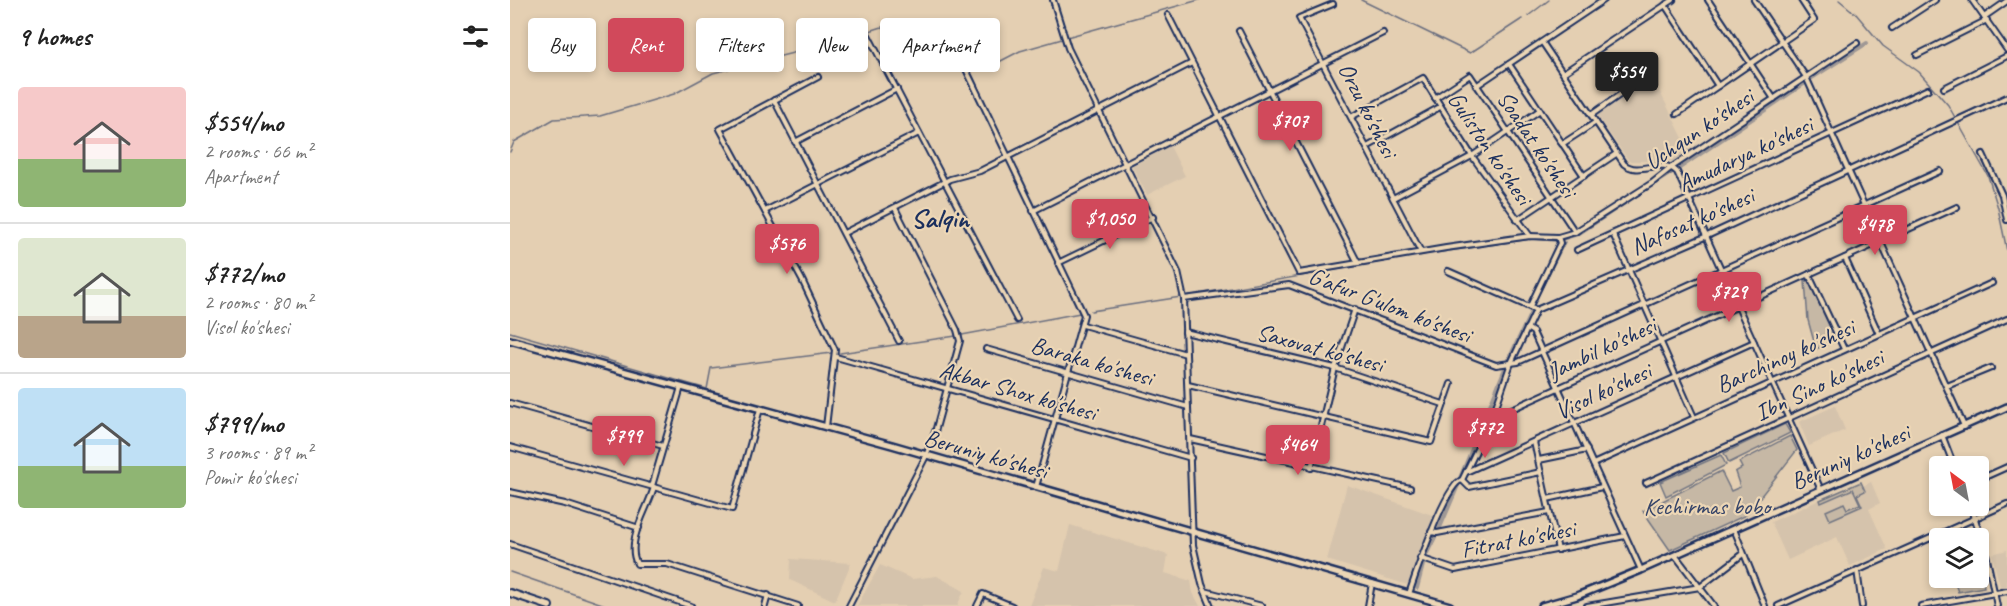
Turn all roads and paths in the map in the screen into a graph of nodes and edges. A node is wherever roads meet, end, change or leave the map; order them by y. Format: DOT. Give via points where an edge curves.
graph roads {
  1 [pos="1053,0"];
  2 [pos="1604,0"];
  3 [pos="1673,0"];
  4 [pos="1708,0"];
  5 [pos="1754,0"];
  6 [pos="1801,0"];
  7 [pos="1935,0"];
  8 [pos="1972,0"];
  9 [pos="2007,1"];
  10 [pos="1333,4"];
  11 [pos="1665,5"];
  12 [pos="1168,15"];
  13 [pos="1986,19"];
  14 [pos="1892,28"];
  15 [pos="1239,31"];
  16 [pos="1383,33"];
  17 [pos="868,35"];
  18 [pos="1542,42"];
  19 [pos="1783,42"];
  20 [pos="1857,43"];
  21 [pos="2007,50"];
  22 [pos="1917,56"];
  23 [pos="2007,56"];
  24 [pos="1192,63"];
  25 [pos="1324,64"];
  26 [pos="1509,64"];
  27 [pos="1750,64"];
  28 [pos="967,72"];
  29 [pos="1563,73"];
  30 [pos="1652,73"];
  31 [pos="818,77"];
  32 [pos="1806,77"];
  33 [pos="1476,86"];
  34 [pos="1718,86"];
  35 [pos="1928,88"];
  36 [pos="1944,88"];
  37 [pos="897,89"];
  38 [pos="1271,89"];
  39 [pos="2007,97"];
  40 [pos="1435,98"];
  41 [pos="1774,99"];
  42 [pos="774,100"];
  43 [pos="1440,107"];
  44 [pos="1099,110"];
  45 [pos="1539,110"];
  46 [pos="1677,114"];
  47 [pos="1219,115"];
  48 [pos="1591,115"];
  49 [pos="1351,117"];
  50 [pos="1596,122"];
  51 [pos="1506,132"];
  52 [pos="920,133"];
  53 [pos="1830,134"];
  54 [pos="795,142"];
  55 [pos="1562,144"];
  56 [pos="1367,147"];
  57 [pos="1617,154"];
  58 [pos="1983,154"];
  59 [pos="1006,156"];
  60 [pos="1472,156"];
  61 [pos="1126,164"];
  62 [pos="1672,167"];
  63 [pos="1847,170"];
  64 [pos="1940,171"];
  65 [pos="1584,176"];
  66 [pos="945,182"];
  67 [pos="818,186"];
  68 [pos="1393,198"];
  69 [pos="1551,198"];
  70 [pos="1691,199"];
  71 [pos="1864,206"];
  72 [pos="1958,207"];
  73 [pos="895,208"];
  74 [pos="2006,209"];
  75 [pos="765,210"];
  76 [pos="1033,211"];
  77 [pos="1153,217"];
  78 [pos="1517,220"];
  79 [pos="2007,220"];
  80 [pos="1575,232"];
  81 [pos="844,233"];
  82 [pos="1613,234"];
  83 [pos="1530,236"];
  84 [pos="1707,236"];
  85 [pos="1558,237"];
  86 [pos="1881,241"];
  87 [pos="1576,250"];
  88 [pos="1421,252"];
  89 [pos="1845,258"];
  90 [pos="1058,263"];
  91 [pos="1358,263"];
  92 [pos="1630,269"];
  93 [pos="1722,270"];
  94 [pos="1448,271"];
  95 [pos="1809,275"];
  96 [pos="1992,283"];
  97 [pos="1184,298"];
  98 [pos="1644,304"];
  99 [pos="1530,306"];
  100 [pos="1738,307"];
  101 [pos="1355,309"];
  102 [pos="1536,310"];
  103 [pos="1914,318"];
  104 [pos="2007,319"];
  105 [pos="1017,320"];
  106 [pos="1083,325"];
  107 [pos="1527,328"];
  108 [pos="1185,332"];
  109 [pos="1879,334"];
  110 [pos="510,340"];
  111 [pos="899,341"];
  112 [pos="1660,341"];
  113 [pos="1754,342"];
  114 [pos="986,349"];
  115 [pos="1844,349"];
  116 [pos="1541,352"];
  117 [pos="1932,353"];
  118 [pos="1186,354"];
  119 [pos="836,357"];
  120 [pos="1511,363"];
  121 [pos="1335,368"];
  122 [pos="1991,368"];
  123 [pos="1068,373"];
  124 [pos="1678,377"];
  125 [pos="1772,381"];
  126 [pos="1451,384"];
  127 [pos="1188,385"];
  128 [pos="681,387"];
  129 [pos="1947,387"];
  130 [pos="1557,389"];
  131 [pos="947,390"];
  132 [pos="510,404"];
  133 [pos="1443,404"];
  134 [pos="1188,407"];
  135 [pos="2007,407"];
  136 [pos="760,409"];
  137 [pos="1694,417"];
  138 [pos="1322,418"];
  139 [pos="1492,418"];
  140 [pos="1788,418"];
  141 [pos="1054,420"];
  142 [pos="1574,424"];
  143 [pos="1964,426"];
  144 [pos="826,427"];
  145 [pos="1942,435"];
  146 [pos="1190,439"];
  147 [pos="1534,442"];
  148 [pos="510,447"];
  149 [pos="663,447"];
  150 [pos="1587,450"];
  151 [pos="926,456"];
  152 [pos="1950,456"];
  153 [pos="1191,458"];
  154 [pos="1539,460"];
  155 [pos="1593,464"];
  156 [pos="2007,466"];
  157 [pos="1311,468"];
  158 [pos="1466,472"];
  159 [pos="1541,472"];
  160 [pos="1989,475"];
  161 [pos="1462,480"];
  162 [pos="1646,483"];
  163 [pos="653,486"];
  164 [pos="1602,487"];
  165 [pos="1036,488"];
  166 [pos="1410,488"];
  167 [pos="1821,490"];
  168 [pos="510,492"];
  169 [pos="1547,499"];
  170 [pos="2007,504"];
  171 [pos="1549,512"];
  172 [pos="1976,517"];
  173 [pos="639,528"];
  174 [pos="1734,529"];
  175 [pos="1431,532"];
  176 [pos="1193,533"];
  177 [pos="1625,536"];
  178 [pos="510,544"];
  179 [pos="1558,550"];
  180 [pos="1743,554"];
  181 [pos="1675,555"];
  182 [pos="1420,558"];
  183 [pos="1641,570"];
  184 [pos="1857,570"];
  185 [pos="1372,583"];
  186 [pos="1700,587"];
  187 [pos="1204,591"];
  188 [pos="2007,591"];
  189 [pos="510,593"];
  190 [pos="1994,593"];
  191 [pos="1409,594"];
  192 [pos="768,595"];
  193 [pos="1557,604"];
  194 [pos="549,606"];
  195 [pos="691,606"];
  196 [pos="765,606"];
  197 [pos="798,606"];
  198 [pos="849,606"];
  199 [pos="977,606"];
  200 [pos="1012,606"];
  201 [pos="1212,606"];
  202 [pos="1262,606"];
  203 [pos="1368,606"];
  204 [pos="1450,606"];
  205 [pos="1542,606"];
  206 [pos="1587,606"];
  207 [pos="1714,606"];
  208 [pos="1765,606"];
  209 [pos="1778,606"];
  210 [pos="1862,606"];
  211 [pos="1921,606"];
  212 [pos="1996,606"];
  1 -- 44 [label="street" via="1067,44"];
  2 -- 18 [label="street"];
  3 -- 11 [label="street"];
  4 -- 27 [label="street"];
  5 -- 19 [label="street"];
  6 -- 19 [label="street, Uchqun ko'shesi" via="1815,20"];
  7 -- 14 [label="street"];
  8 -- 13 [label="street"];
  9 -- 13 [label="street"];
  10 -- 25 [label="street, Orzu ko'shesi" via="1299,18"];
  11 -- 29 [label="street"];
  11 -- 34 [label="street"];
  12 -- 24 [label="street"];
  13 -- 21 [label="street"];
  13 -- 22 [label="street"];
  15 -- 38 [label="street"];
  16 -- 25 [label="street"];
  17 -- 37 [label="street"];
  18 -- 26 [label="street"];
  18 -- 29 [label="street"];
  19 -- 27 [label="street, Uchqun ko'shesi"];
  19 -- 32 [label="street"];
  20 -- 32 [label="street, Uchqun ko'shesi"];
  23 -- 36 [label="street"];
  24 -- 44 [label="street"];
  24 -- 47 [label="street"];
  25 -- 38 [label="street"];
  25 -- 49 [label="street, Orzu ko'shesi"];
  26 -- 33 [label="street"];
  26 -- 45 [label="street"];
  27 -- 34 [label="street, Uchqun ko'shesi"];
  27 -- 41 [label="street"];
  28 -- 59 [label="street"];
  29 -- 48 [label="street"];
  30 -- 48 [label="street"];
  31 -- 42 [label="street"];
  32 -- 41 [label="street, Uchqun ko'shesi"];
  32 -- 53 [label="street"];
  33 -- 40 [label="street, Soadat ko'shesi" via="1470,75"];
  33 -- 51 [label="street, Soadat ko'shesi"];
  34 -- 46 [label="street, Uchqun ko'shesi"];
  35 -- 53 [label="street, Amudarya ko'shesi"];
  37 -- 52 [label="street"];
  37 -- 54 [label="street"];
  38 -- 47 [label="street"];
  38 -- 91 [label="street"];
  39 -- 63 [label="street, Nafosat ko'shesi"];
  40 -- 43 [label="street, Guliston ko'shesi"];
  40 -- 49 [label="street, Guliston ko'shesi" via="1423,78"];
  41 -- 62 [label="street, Uchqun ko'shesi"];
  42 -- 54 [label="street"];
  42 -- 75 [label="street" via="720,129"];
  43 -- 56 [label="street"];
  43 -- 60 [label="street, Guliston ko'shesi"];
  44 -- 59 [label="street"];
  44 -- 61 [label="street"];
  45 -- 51 [label="street"];
  45 -- 55 [label="street"];
  47 -- 61 [label="street"];
  47 -- 91 [label="street, Uchqun ko'shesi" via="1299,273"];
  48 -- 50 [label="street"];
  49 -- 56 [label="street, Orzu ko'shesi"];
  50 -- 55 [label="street"];
  50 -- 57 [label="street"];
  51 -- 60 [label="street"];
  51 -- 69 [label="street, Soadat ko'shesi"];
  52 -- 66 [label="street"];
  52 -- 67 [label="street"];
  53 -- 63 [label="street"];
  53 -- 70 [label="street, Amudarya ko'shesi"];
  54 -- 67 [label="street"];
  55 -- 65 [label="street"];
  56 -- 68 [label="street, Orzu ko'shesi"];
  57 -- 62 [label="street" via="1629,168"];
  57 -- 65 [label="street"];
  58 -- 74 [label="street"];
  59 -- 66 [label="street" via="980,171"];
  59 -- 76 [label="street"];
  60 -- 68 [label="street"];
  60 -- 78 [label="street, Guliston ko'shesi"];
  61 -- 76 [label="street"];
  61 -- 77 [label="street"];
  62 -- 70 [label="street"];
  62 -- 80 [label="street, Uchqun ko'shesi"];
  63 -- 71 [label="street"];
  63 -- 84 [label="street, Nafosat ko'shesi"];
  64 -- 71 [label="street"];
  65 -- 69 [label="street"];
  66 -- 73 [label="street"];
  66 -- 105 [label="street"];
  67 -- 75 [label="street"];
  67 -- 81 [label="street"];
  68 -- 88 [label="street, Orzu ko'shesi"];
  69 -- 78 [label="street"];
  69 -- 80 [label="street, Soadat ko'shesi"];
  70 -- 82 [label="street, Amudarya ko'shesi"];
  70 -- 84 [label="street"];
  71 -- 86 [label="street"];
  71 -- 93 [label="street"];
  72 -- 86 [label="street, Jambil ko'shesi"];
  73 -- 81 [label="street"];
  73 -- 131 [label="street" via="957,330 960,341"];
  74 -- 79 [label="street"];
  75 -- 119 [label="street" via="807,290"];
  76 -- 90 [label="street"];
  77 -- 90 [label="street"];
  77 -- 97 [label="street" via="1178,272"];
  78 -- 83 [label="street, Guliston ko'shesi"];
  80 -- 85 [label="street, Uchqun ko'shesi"];
  81 -- 111 [label="street"];
  82 -- 87 [label="street, Amudarya ko'shesi"];
  82 -- 92 [label="street"];
  83 -- 85 [label="street, Uchqun ko'shesi"];
  83 -- 88 [label="street, Uchqun ko'shesi"];
  84 -- 92 [label="street, Nafosat ko'shesi"];
  84 -- 93 [label="street"];
  85 -- 99 [label="street" via="1560,243"];
  86 -- 89 [label="street, Jambil ko'shesi"];
  86 -- 103 [label="street"];
  88 -- 91 [label="street, Uchqun ko'shesi"];
  89 -- 95 [label="street, Jambil ko'shesi"];
  89 -- 109 [label="street"];
  90 -- 106 [label="street" via="1082,306"];
  92 -- 98 [label="street"];
  92 -- 102 [label="street, Nafosat ko'shesi"];
  93 -- 98 [label="street"];
  93 -- 100 [label="street"];
  94 -- 99 [label="street"];
  95 -- 100 [label="street, Jambil ko'shesi"];
  95 -- 115 [label="street"];
  96 -- 103 [label="street, Barchinoy ko'shesi"];
  97 -- 101 [label="street, G'afur G'ulom ko'shesi" via="1289,285"];
  97 -- 108 [label="street"];
  98 -- 112 [label="street"];
  98 -- 116 [label="street"];
  99 -- 102 [label="street"];
  100 -- 112 [label="street, Jambil ko'shesi"];
  100 -- 113 [label="street"];
  101 -- 120 [label="street, G'afur G'ulom ko'shesi" via="1496,365"];
  101 -- 121 [label="street"];
  102 -- 107 [label="street"];
  103 -- 109 [label="street, Barchinoy ko'shesi"];
  103 -- 117 [label="street"];
  104 -- 117 [label="street, Ibn Sino ko'shesi"];
  106 -- 118 [label="street"];
  106 -- 123 [label="street"];
  107 -- 116 [label="street" via="1533,332"];
  107 -- 120 [label="street"];
  108 -- 118 [label="street"];
  108 -- 121 [label="street, Saxovat ko'shesi"];
  109 -- 115 [label="street, Barchinoy ko'shesi"];
  110 -- 128 [label="main road, Beruniy ko'shesi"];
  112 -- 124 [label="street"];
  112 -- 130 [label="street, Jambil ko'shesi"];
  113 -- 124 [label="street, Visol ko'shesi"];
  113 -- 125 [label="street"];
  114 -- 123 [label="street, Baraka ko'shesi"];
  115 -- 125 [label="street, Barchinoy ko'shesi"];
  116 -- 120 [label="street"];
  116 -- 130 [label="street"];
  117 -- 129 [label="street"];
  117 -- 140 [label="street, Ibn Sino ko'shesi"];
  118 -- 127 [label="street"];
  119 -- 131 [label="street, Akbar Shox ko'shesi"];
  119 -- 144 [label="street"];
  120 -- 139 [label="street"];
  121 -- 133 [label="street, Saxovat ko'shesi"];
  121 -- 138 [label="street"];
  122 -- 129 [label="street"];
  123 -- 134 [label="street, Baraka ko'shesi"];
  123 -- 141 [label="street"];
  124 -- 137 [label="street"];
  124 -- 142 [label="street, Visol ko'shesi"];
  125 -- 137 [label="street, Barchinoy ko'shesi"];
  125 -- 140 [label="street"];
  126 -- 133 [label="street"];
  127 -- 134 [label="street"];
  127 -- 138 [label="street"];
  128 -- 136 [label="main road, Beruniy ko'shesi"];
  128 -- 149 [label="street"];
  129 -- 143 [label="street"];
  130 -- 139 [label="street, Jambil ko'shesi"];
  130 -- 142 [label="street"];
  131 -- 141 [label="street, Akbar Shox ko'shesi"];
  131 -- 151 [label="street"];
  132 -- 149 [label="street"];
  133 -- 138 [label="street" via="1431,442"];
  134 -- 146 [label="street"];
  135 -- 143 [label="main road, Beruniy ko'shesi"];
  136 -- 144 [label="main road, Beruniy ko'shesi"];
  136 -- 163 [label="street" via="732,509"];
  137 -- 155 [label="street, Barchinoy ko'shesi"];
  138 -- 157 [label="street"];
  139 -- 158 [label="street"];
  140 -- 162 [label="street, Ibn Sino ko'shesi"];
  140 -- 167 [label="street"];
  141 -- 153 [label="street, Akbar Shox ko'shesi"];
  141 -- 165 [label="street"];
  142 -- 147 [label="street, Visol ko'shesi"];
  142 -- 150 [label="street"];
  143 -- 145 [label="main road, Beruniy ko'shesi"];
  144 -- 151 [label="main road, Beruniy ko'shesi"];
  145 -- 152 [label="street"];
  145 -- 167 [label="main road, Beruniy ko'shesi"];
  146 -- 153 [label="street"];
  146 -- 157 [label="street"];
  147 -- 154 [label="street"];
  147 -- 158 [label="street, Visol ko'shesi"];
  148 -- 163 [label="street"];
  149 -- 163 [label="street"];
  150 -- 154 [label="street"];
  150 -- 155 [label="street"];
  151 -- 165 [label="main road, Beruniy ko'shesi"];
  151 -- 198 [label="street"];
  153 -- 176 [label="street"];
  154 -- 159 [label="street"];
  155 -- 164 [label="street"];
  156 -- 160 [label="street"];
  157 -- 166 [label="street"];
  158 -- 161 [label="street"];
  159 -- 161 [label="street" via="1469,487"];
  159 -- 169 [label="street"];
  161 -- 175 [label="street" via="1453,485"];
  163 -- 173 [label="street"];
  164 -- 169 [label="street"];
  164 -- 177 [label="street"];
  165 -- 176 [label="main road, Beruniy ko'shesi"];
  167 -- 174 [label="main road, Beruniy ko'shesi"];
  168 -- 173 [label="street" via="565,504"];
  169 -- 171 [label="street"];
  170 -- 172 [label="street"];
  171 -- 175 [label="street"];
  171 -- 179 [label="street"];
  172 -- 184 [label="street"];
  172 -- 190 [label="street"];
  173 -- 192 [label="street" via="633,556 637,564 667,564"];
  174 -- 180 [label="street"];
  174 -- 181 [label="main road, Beruniy ko'shesi"];
  175 -- 182 [label="street"];
  176 -- 185 [label="main road, Beruniy ko'shesi"];
  176 -- 187 [label="street"];
  177 -- 179 [label="street, Fitrat ko'shesi"];
  177 -- 183 [label="street"];
  178 -- 195 [label="street"];
  179 -- 182 [label="street, Fitrat ko'shesi" via="1455,570"];
  180 -- 186 [label="street"];
  180 -- 208 [label="street"];
  181 -- 183 [label="main road, Beruniy ko'shesi"];
  181 -- 186 [label="street"];
  182 -- 191 [label="street"];
  183 -- 193 [label="main road, Beruniy ko'shesi"];
  184 -- 209 [label="street"];
  184 -- 210 [label="street"];
  185 -- 191 [label="main road, Beruniy ko'shesi"];
  185 -- 203 [label="street"];
  186 -- 206 [label="street"];
  186 -- 207 [label="street"];
  187 -- 201 [label="street"];
  187 -- 202 [label="street"];
  188 -- 190 [label="street"];
  189 -- 194 [label="highway"];
  190 -- 211 [label="street"];
  190 -- 212 [label="street"];
  191 -- 204 [label="main road, Beruniy ko'shesi"];
  192 -- 196 [label="street"];
  192 -- 197 [label="street"];
  193 -- 205 [label="main road, Beruniy ko'shesi"];
  199 -- 200 [label="street" via="983,594"];
}
